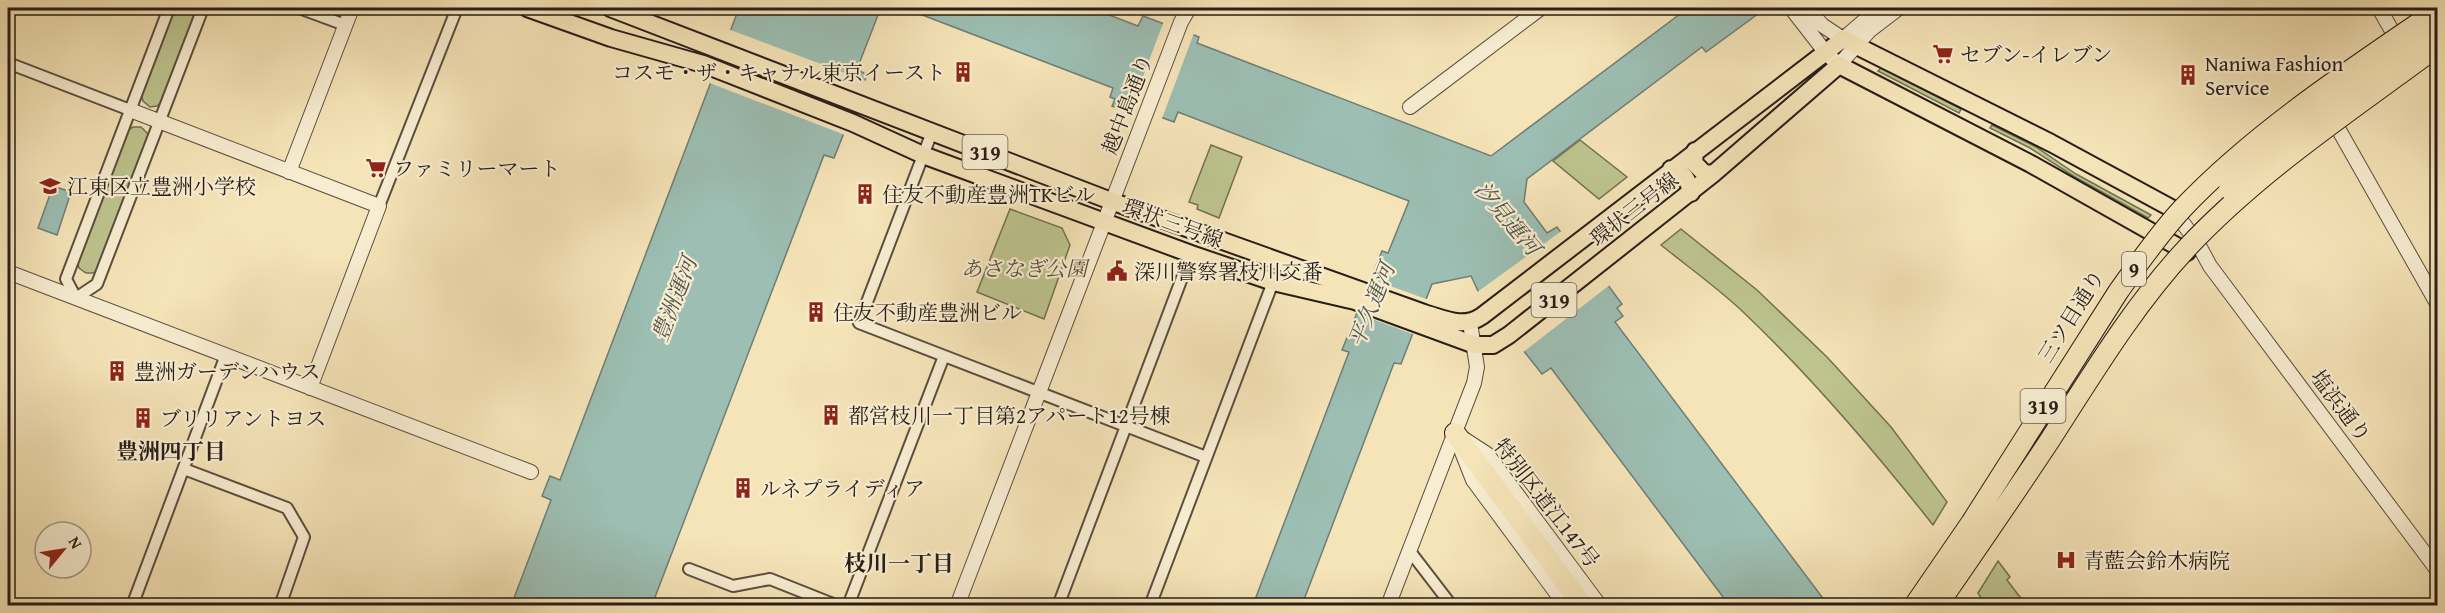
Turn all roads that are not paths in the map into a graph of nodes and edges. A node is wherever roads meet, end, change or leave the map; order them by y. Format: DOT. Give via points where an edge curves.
graph roads {
  1 [pos="169,8"];
  2 [pos="203,8"];
  3 [pos="299,8"];
  4 [pos="352,8"];
  5 [pos="457,8"];
  6 [pos="527,8"];
  7 [pos="610,8"];
  8 [pos="1184,8"];
  9 [pos="1189,8"];
  10 [pos="1541,8"];
  11 [pos="1791,8"];
  12 [pos="1807,8"];
  13 [pos="1879,8"];
  14 [pos="1899,8"];
  15 [pos="2379,8"];
  16 [pos="2428,8"];
  17 [pos="2438,10"];
  18 [pos="1181,22"];
  19 [pos="345,25"];
  20 [pos="2438,27"];
  21 [pos="2393,32"];
  22 [pos="1850,42"];
  23 [pos="2438,46"];
  24 [pos="2438,51"];
  25 [pos="1826,53"];
  26 [pos="8,63"];
  27 [pos="1839,64"];
  28 [pos="2414,67"];
  29 [pos="2313,90"];
  30 [pos="1410,106"];
  31 [pos="130,110"];
  32 [pos="159,122"];
  33 [pos="2337,124"];
  34 [pos="932,132"];
  35 [pos="1695,151"];
  36 [pos="923,155"];
  37 [pos="1671,169"];
  38 [pos="289,172"];
  39 [pos="1713,174"];
  40 [pos="1691,193"];
  41 [pos="1111,201"];
  42 [pos="379,206"];
  43 [pos="2171,208"];
  44 [pos="1103,222"];
  45 [pos="2153,231"];
  46 [pos="2192,247"];
  47 [pos="1191,255"];
  48 [pos="8,272"];
  49 [pos="1273,282"];
  50 [pos="1358,295"];
  51 [pos="76,298"];
  52 [pos="2438,305"];
  53 [pos="1422,319"];
  54 [pos="1470,323"];
  55 [pos="1475,345"];
  56 [pos="226,355"];
  57 [pos="944,356"];
  58 [pos="310,387"];
  59 [pos="1039,394"];
  60 [pos="1126,426"];
  61 [pos="1455,433"];
  62 [pos="1206,457"];
  63 [pos="184,469"];
  64 [pos="531,472"];
  65 [pos="1987,534"];
  66 [pos="1409,550"];
  67 [pos="689,569"];
  68 [pos="2438,571"];
  69 [pos="132,606"];
  70 [pos="280,606"];
  71 [pos="838,606"];
  72 [pos="848,606"];
  73 [pos="957,606"];
  74 [pos="1058,606"];
  75 [pos="1150,606"];
  76 [pos="1388,606"];
  77 [pos="1452,606"];
  78 [pos="1566,606"];
  79 [pos="1582,606"];
  80 [pos="1600,606"];
  81 [pos="1915,606"];
  82 [pos="1937,606"];
  83 [pos="1948,606"];
  1 -- 31 [label="street"];
  2 -- 32 [label="street"];
  3 -- 19 [label="street"];
  4 -- 19 [label="street"];
  5 -- 42 [label="street"];
  6 -- 36 [label="main road, 環状三号線 / 319" via="611,38 704,64"];
  7 -- 34 [label="main road, 環状三号線 / 319"];
  8 -- 18 [label="street, 越中島通り"];
  9 -- 18 [label="street, 越中島通り"];
  10 -- 30 [label="street"];
  11 -- 25 [label="street"];
  12 -- 22 [label="street" via="1822,25"];
  13 -- 22 [label="street" via="1858,23"];
  14 -- 22 [label="street"];
  15 -- 21 [label="street"];
  16 -- 21 [label="main road, 三ツ目通り / 319"];
  17 -- 81 [label="highway, 9, bridge" via="2268,132 2180,211 2118,292"];
  18 -- 41 [label="street, 越中島通り"];
  19 -- 38 [label="street"];
  20 -- 65 [label="highway, bridge" via="2280,143 2193,225 2103,339"];
  21 -- 28 [label="street"];
  21 -- 29 [label="main road, 三ツ目通り / 319"];
  22 -- 25 [label="main road, 環状三号線 / 319"];
  22 -- 27 [label="street"];
  22 -- 43 [label="main road"];
  23 -- 65 [label="highway, 9, bridge" via="2246,191 2187,248 2111,346"];
  24 -- 28 [label="main road, 319"];
  25 -- 27 [label="street"];
  25 -- 35 [label="main road, 環状三号線 / 319"];
  26 -- 31 [label="street"];
  27 -- 39 [label="main road, 環状三号線 / 319"];
  27 -- 45 [label="main road"];
  28 -- 33 [label="main road, 319"];
  29 -- 33 [label="street"];
  29 -- 43 [label="main road, 三ツ目通り / 319" via="2228,154"];
  31 -- 32 [label="street"];
  31 -- 51 [label="street" via="66,279"];
  32 -- 38 [label="street"];
  32 -- 51 [label="street" via="97,284"];
  33 -- 46 [label="main road, 319" via="2228,211"];
  33 -- 52 [label="street"];
  34 -- 36 [label="street"];
  34 -- 41 [label="main road, 環状三号線 / 319"];
  35 -- 37 [label="main road, 環状三号線 / 319"];
  35 -- 39 [label="main road" via="1694,163 1704,173"];
  36 -- 44 [label="main road, 環状三号線 / 319"];
  36 -- 57 [label="street" via="858,323"];
  37 -- 40 [label="main road" via="1682,172"];
  37 -- 54 [label="main road, 環状三号線 / 319"];
  38 -- 42 [label="street"];
  39 -- 40 [label="main road, 環状三号線 / 319"];
  40 -- 55 [label="main road, 環状三号線 / 319" via="1509,335 1493,345"];
  41 -- 44 [label="street, 越中島通り"];
  41 -- 50 [label="main road, 環状三号線 / 319"];
  42 -- 58 [label="street"];
  43 -- 45 [label="main road, 三ツ目通り / 319"];
  43 -- 46 [label="street, 塩浜通り"];
  44 -- 47 [label="main road, 環状三号線 / 319"];
  44 -- 59 [label="street, 越中島通り"];
  45 -- 46 [label="main road"];
  45 -- 81 [label="main road, 三ツ目通り / 319" via="2070,359 1990,495"];
  46 -- 68 [label="street, 塩浜通り"];
  46 -- 83 [label="main road, 319" via="2106,357"];
  47 -- 49 [label="main road, 環状三号線 / 319"];
  47 -- 60 [label="street"];
  48 -- 51 [label="street"];
  49 -- 50 [label="main road, 環状三号線 / 319"];
  49 -- 62 [label="street"];
  50 -- 53 [label="main road, 環状三号線 / 319"];
  51 -- 56 [label="street"];
  53 -- 54 [label="main road, 環状三号線 / 319"];
  53 -- 55 [label="main road, 環状三号線 / 319"];
  54 -- 55 [label="street"];
  55 -- 61 [label="street" via="1474,383"];
  56 -- 58 [label="street"];
  56 -- 63 [label="street"];
  57 -- 59 [label="street"];
  57 -- 72 [label="street"];
  58 -- 64 [label="street"];
  59 -- 60 [label="street"];
  59 -- 73 [label="street, 越中島通り"];
  60 -- 62 [label="street"];
  60 -- 74 [label="street"];
  61 -- 66 [label="street"];
  61 -- 78 [label="street, 特別区道江147号" via="1473,480"];
  61 -- 79 [label="highway"];
  61 -- 80 [label="street, 特別区道江147号" via="1487,454"];
  62 -- 75 [label="street"];
  63 -- 69 [label="street"];
  63 -- 70 [label="street" via="287,508 304,537"];
  65 -- 82 [label="highway, 9, bridge"];
  66 -- 76 [label="street"];
  66 -- 77 [label="street"];
  67 -- 71 [label="street" via="733,586 770,579"];
}
